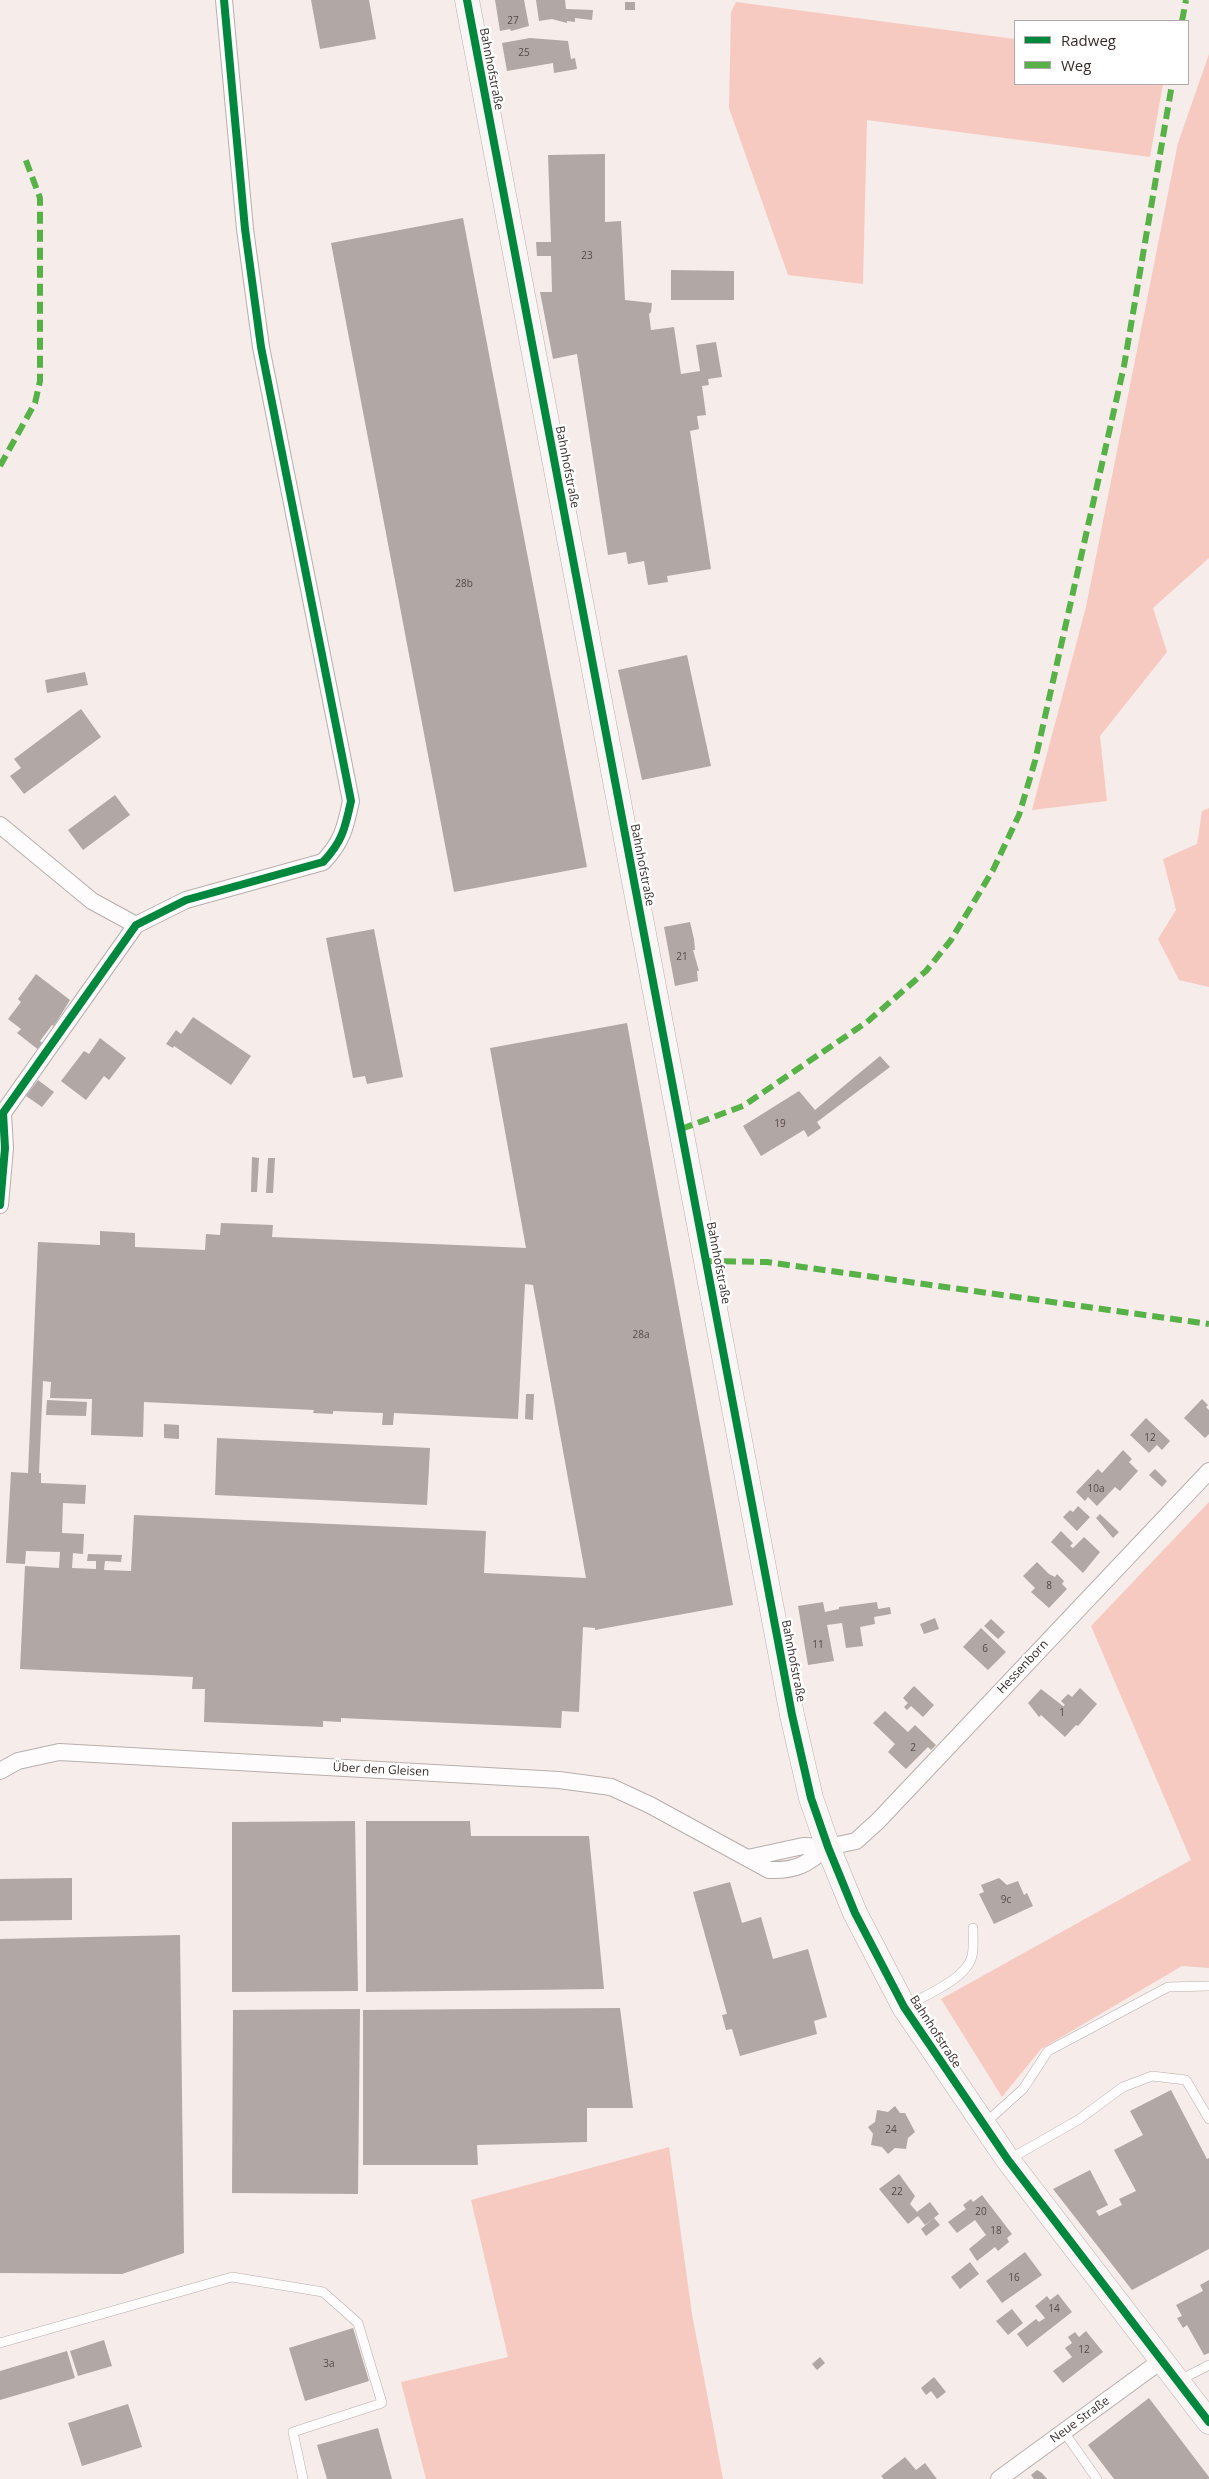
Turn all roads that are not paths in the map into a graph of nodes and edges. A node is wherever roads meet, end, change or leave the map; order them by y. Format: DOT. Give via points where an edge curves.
graph roads {
  1 [pos="224,0"];
  2 [pos="466,0"];
  3 [pos="0,825"];
  4 [pos="136,925"];
  5 [pos="0,1205"];
  6 [pos="1209,1471"];
  7 [pos="0,1771"];
  8 [pos="828,1847"];
  9 [pos="973,1928"];
  10 [pos="1209,1986"];
  11 [pos="904,2007"];
  12 [pos="1209,2119"];
  13 [pos="983,2126"];
  14 [pos="1008,2160"];
  15 [pos="0,2343"];
  16 [pos="1162,2360"];
  17 [pos="1209,2364"];
  18 [pos="1178,2381"];
  19 [pos="1209,2422"];
  20 [pos="1064,2432"];
  21 [pos="303,2479"];
  22 [pos="999,2479"];
  23 [pos="1097,2479"];
  1 -- 4 [label="street" via="245,229 260,347 351,801 345,832 337,848 323,862 186,900"];
  2 -- 8 [label="main road, Bahnhofstraße" via="792,1716 811,1798"];
  3 -- 4 [label="street" via="92,901"];
  4 -- 5 [label="street" via="3,1113 5,1148"];
  6 -- 8 [label="street, Hessenborn" via="878,1821 856,1841"];
  7 -- 8 [label="street, Über den Gleisen" via="18,1761 59,1752 559,1780 611,1787 748,1858 803,1846"];
  8 -- 11 [label="main road, Bahnhofstraße" via="855,1913"];
  9 -- 11 [label="lane" via="972,1957 966,1968 956,1978"];
  10 -- 13 [label="lane" via="1168,1987 1048,2050 1023,2089"];
  11 -- 13 [label="main road, Bahnhofstraße"];
  12 -- 14 [label="lane" via="1186,2080 1152,2076 1123,2087 1078,2120"];
  13 -- 14 [label="main road, Bahnhofstraße"];
  14 -- 16 [label="main road, Bahnhofstraße"];
  15 -- 21 [label="lane" via="232,2277 323,2292 358,2323 382,2403 293,2432"];
  16 -- 18 [label="main road, Bahnhofstraße"];
  16 -- 20 [label="street, Neue Straße"];
  17 -- 18 [label="lane"];
  18 -- 19 [label="main road, Bahnhofstraße"];
  20 -- 22 [label="street, Neue Straße"];
  20 -- 23 [label="lane"];
}
